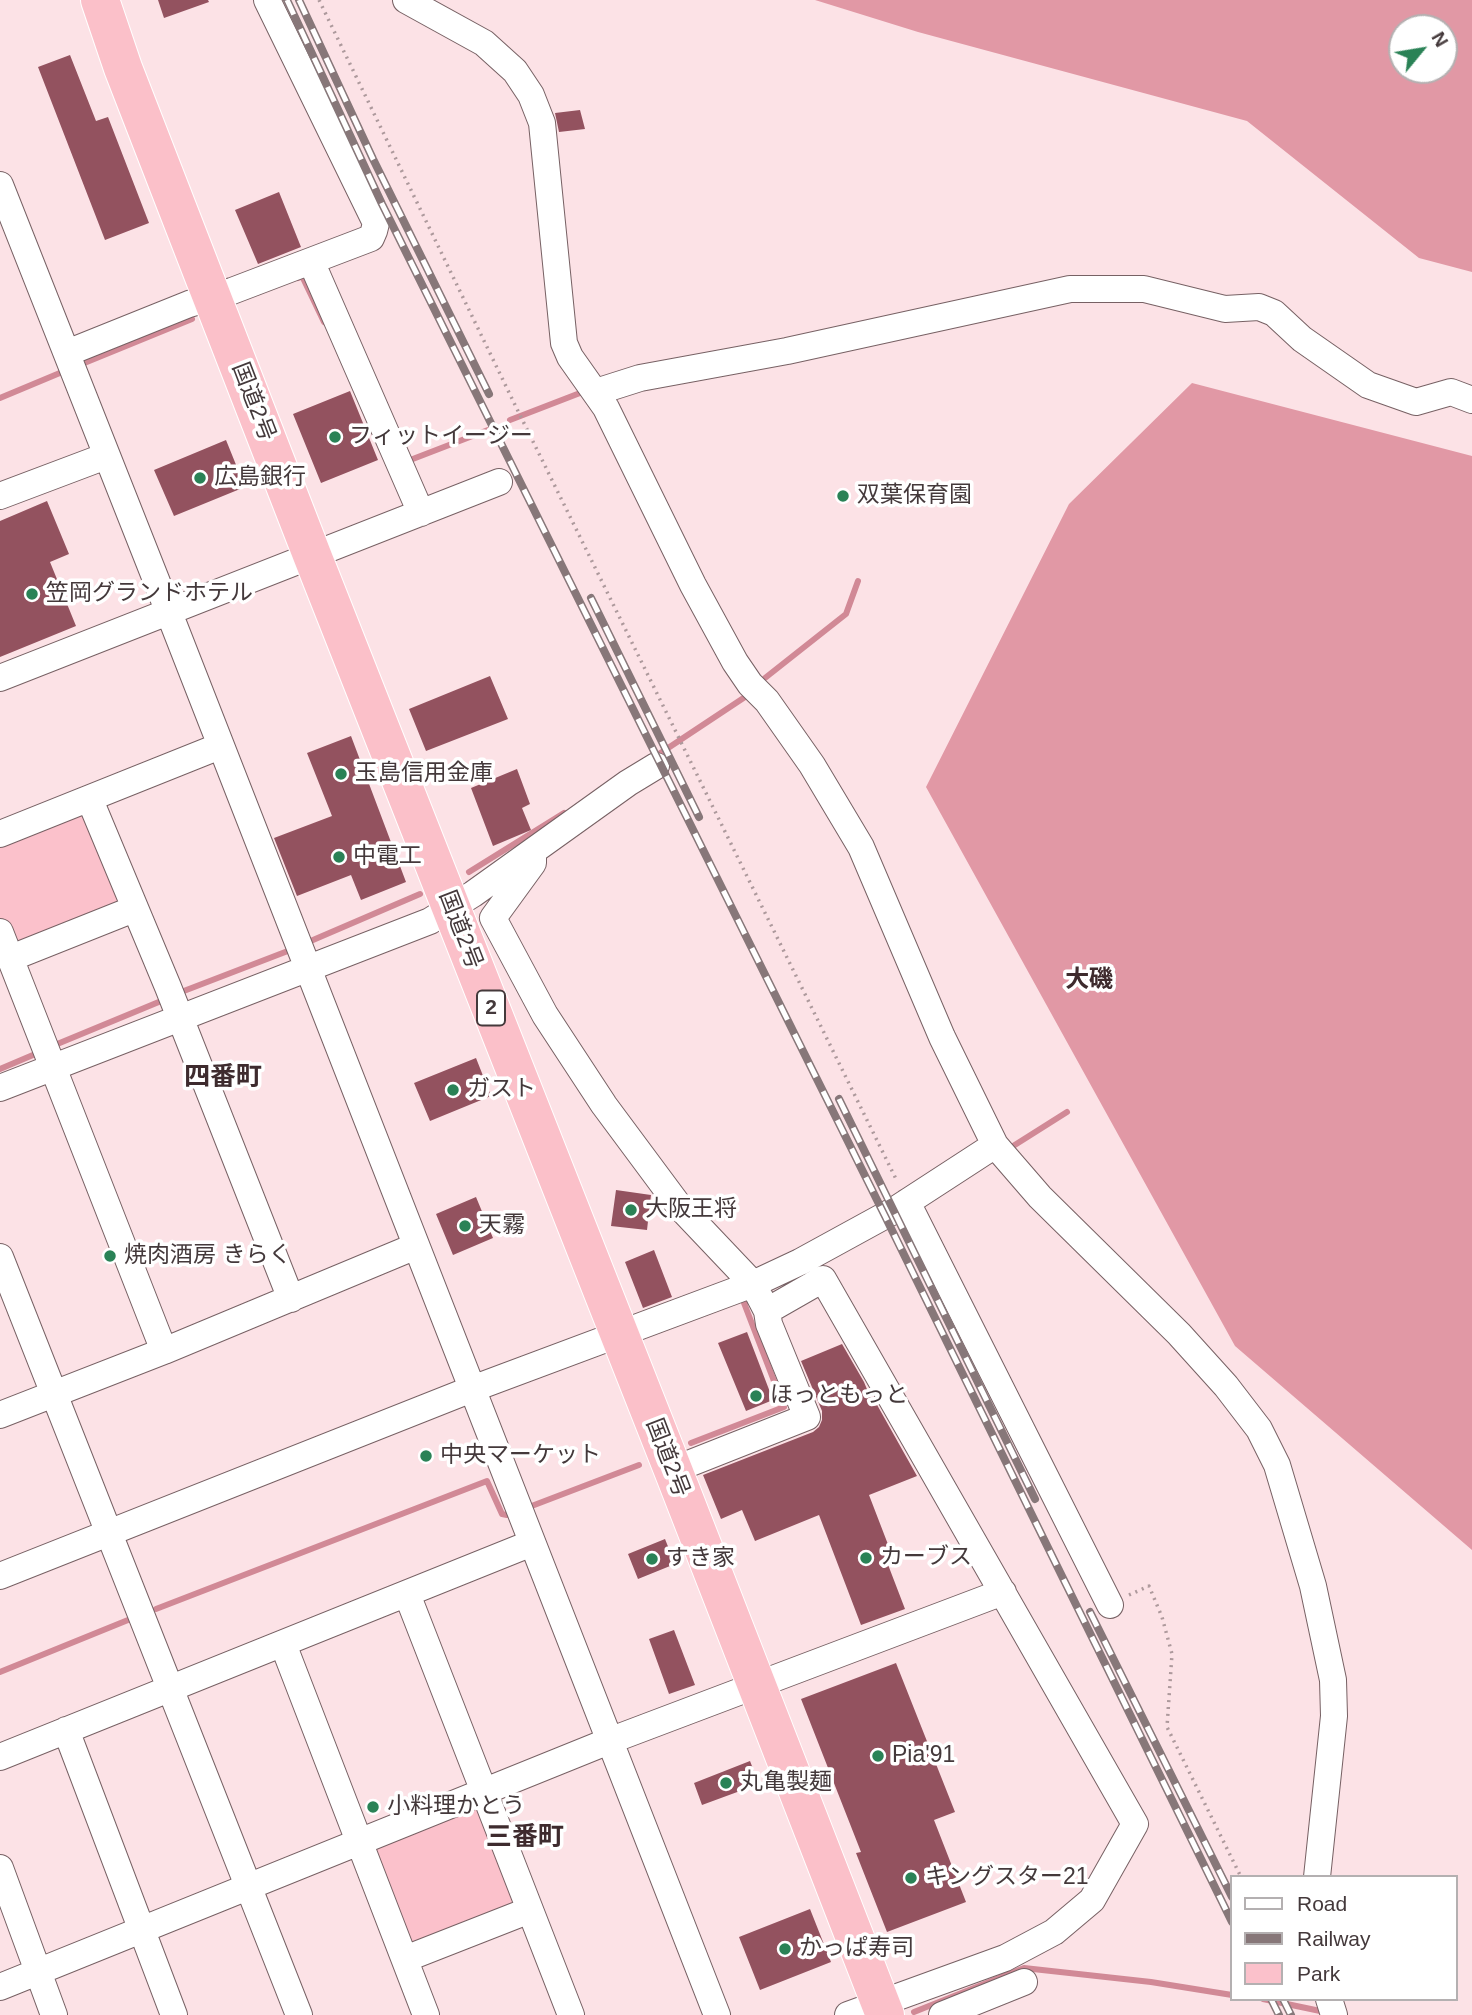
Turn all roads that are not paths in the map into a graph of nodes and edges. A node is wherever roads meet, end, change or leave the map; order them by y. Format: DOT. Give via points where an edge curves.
graph roads {
  1 [pos="100,0"];
  2 [pos="267,0"];
  3 [pos="406,0"];
  4 [pos="0,185"];
  5 [pos="311,261"];
  6 [pos="212,297"];
  7 [pos="71,364"];
  8 [pos="596,392"];
  9 [pos="1472,400"];
  10 [pos="106,456"];
  11 [pos="499,482"];
  12 [pos="0,496"];
  13 [pos="421,513"];
  14 [pos="312,555"];
  15 [pos="168,610"];
  16 [pos="0,678"];
  17 [pos="220,746"];
  18 [pos="656,766"];
  19 [pos="90,800"];
  20 [pos="0,834"];
  21 [pos="533,852"];
  22 [pos="452,907"];
  23 [pos="134,909"];
  24 [pos="0,932"];
  25 [pos="302,955"];
  26 [pos="10,958"];
  27 [pos="174,1003"];
  28 [pos="49,1055"];
  29 [pos="0,1088"];
  30 [pos="995,1145"];
  31 [pos="910,1209"];
  32 [pos="416,1246"];
  33 [pos="0,1257"];
  34 [pos="760,1297"];
  35 [pos="291,1299"];
  36 [pos="618,1335"];
  37 [pos="164,1351"];
  38 [pos="472,1389"];
  39 [pos="54,1394"];
  40 [pos="0,1415"];
  41 [pos="673,1470"];
  42 [pos="108,1532"];
  43 [pos="532,1544"];
  44 [pos="0,1576"];
  45 [pos="1003,1592"];
  46 [pos="407,1594"];
  47 [pos="1110,1605"];
  48 [pos="283,1644"];
  49 [pos="756,1687"];
  50 [pos="170,1689"];
  51 [pos="66,1730"];
  52 [pos="609,1741"];
  53 [pos="0,1757"];
  54 [pos="484,1793"];
  55 [pos="359,1842"];
  56 [pos="0,1868"];
  57 [pos="1317,1875"];
  58 [pos="247,1885"];
  59 [pos="530,1910"];
  60 [pos="140,1929"];
  61 [pos="405,1959"];
  62 [pos="36,1971"];
  63 [pos="1024,1982"];
  64 [pos="0,1987"];
  65 [pos="871,2011"];
  66 [pos="54,2015"];
  67 [pos="174,2015"];
  68 [pos="299,2015"];
  69 [pos="426,2015"];
  70 [pos="571,2015"];
  71 [pos="717,2015"];
  72 [pos="942,2015"];
  1 -- 6 [label="highway, 国道2号 / 2"];
  2 -- 5 [label="street" via="376,223 371,238"];
  3 -- 8 [label="street" via="484,43 515,71 531,95 542,123 564,343"];
  4 -- 7 [label="street"];
  5 -- 6 [label="street"];
  5 -- 13 [label="street"];
  6 -- 7 [label="street"];
  6 -- 14 [label="highway, 国道2号 / 2"];
  7 -- 10 [label="street"];
  8 -- 9 [label="street" via="640,378 1070,289 1144,289 1225,309 1259,307 1274,313 1302,339 1368,385 1416,402 1451,392"];
  8 -- 30 [label="street" via="736,662 812,765 860,847 942,1037"];
  10 -- 12 [label="street"];
  10 -- 15 [label="street"];
  11 -- 13 [label="street"];
  13 -- 14 [label="street"];
  14 -- 15 [label="street"];
  14 -- 22 [label="highway, 国道2号 / 2"];
  15 -- 16 [label="street"];
  15 -- 17 [label="street"];
  17 -- 19 [label="street"];
  17 -- 25 [label="street"];
  18 -- 21 [label="street"];
  19 -- 20 [label="street"];
  19 -- 23 [label="street"];
  21 -- 22 [label="street"];
  21 -- 34 [label="street" via="533,863 493,918 545,1015 604,1105 679,1206"];
  22 -- 25 [label="street" via="430,921"];
  22 -- 36 [label="highway, 国道2号 / 2"];
  23 -- 26 [label="street"];
  23 -- 27 [label="street"];
  24 -- 26 [label="street"];
  25 -- 27 [label="street"];
  25 -- 32 [label="street"];
  26 -- 28 [label="street"];
  27 -- 28 [label="street"];
  27 -- 35 [label="street"];
  28 -- 29 [label="street"];
  28 -- 37 [label="street"];
  30 -- 31 [label="street"];
  30 -- 57 [label="street" via="1226,1386 1259,1429 1277,1465 1313,1586 1333,1680 1334,1716"];
  31 -- 34 [label="street" via="800,1262"];
  31 -- 47 [label="street"];
  32 -- 35 [label="street"];
  32 -- 38 [label="street"];
  33 -- 39 [label="street"];
  34 -- 36 [label="street"];
  34 -- 41 [label="street" via="807,1418"];
  34 -- 45 [label="street" via="823,1279"];
  35 -- 37 [label="street"];
  36 -- 38 [label="street"];
  36 -- 41 [label="highway, 国道2号 / 2"];
  37 -- 39 [label="street"];
  38 -- 42 [label="street"];
  38 -- 43 [label="street"];
  39 -- 40 [label="street"];
  39 -- 42 [label="street"];
  41 -- 49 [label="highway, 国道2号 / 2"];
  42 -- 44 [label="street"];
  42 -- 50 [label="street"];
  43 -- 46 [label="street"];
  43 -- 52 [label="street"];
  45 -- 49 [label="street"];
  45 -- 65 [label="street" via="1135,1824 1092,1900 1054,1932 1005,1958"];
  46 -- 48 [label="street"];
  46 -- 54 [label="street"];
  48 -- 50 [label="street"];
  48 -- 55 [label="street"];
  49 -- 52 [label="street"];
  49 -- 65 [label="highway, 国道2号 / 2"];
  50 -- 51 [label="street"];
  50 -- 58 [label="street"];
  51 -- 53 [label="street"];
  51 -- 60 [label="street"];
  52 -- 54 [label="street"];
  52 -- 71 [label="street"];
  54 -- 55 [label="street"];
  54 -- 59 [label="street"];
  55 -- 58 [label="street"];
  55 -- 61 [label="street"];
  56 -- 62 [label="street"];
  58 -- 60 [label="street"];
  58 -- 68 [label="street"];
  59 -- 61 [label="street"];
  59 -- 70 [label="street"];
  60 -- 62 [label="street"];
  60 -- 67 [label="street"];
  61 -- 69 [label="street"];
  62 -- 64 [label="street"];
  62 -- 66 [label="street"];
  63 -- 72 [label="street"];
}
